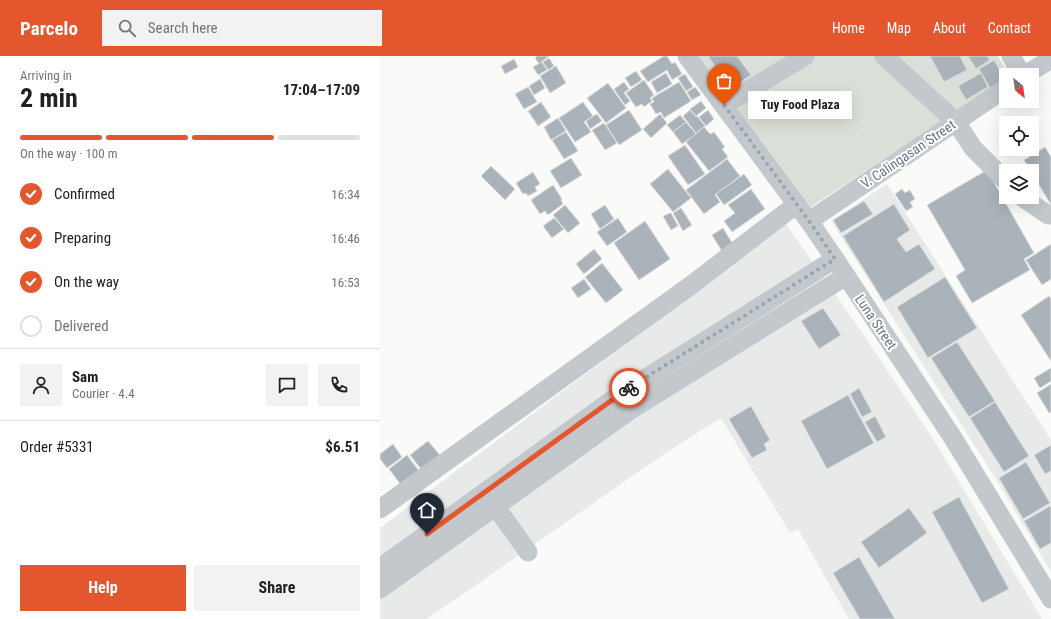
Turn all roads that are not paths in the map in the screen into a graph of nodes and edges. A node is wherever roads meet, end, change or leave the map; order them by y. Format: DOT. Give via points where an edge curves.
graph roads {
  1 [pos="687,56"];
  2 [pos="805,56"];
  3 [pos="884,56"];
  4 [pos="1011,56"];
  5 [pos="1051,59"];
  6 [pos="1019,68"];
  7 [pos="1035,68"];
  8 [pos="999,93"];
  9 [pos="724,105"];
  10 [pos="956,122"];
  11 [pos="999,173"];
  12 [pos="796,204"];
  13 [pos="1032,204"];
  14 [pos="1048,215"];
  15 [pos="809,221"];
  16 [pos="835,259"];
  17 [pos="846,276"];
  18 [pos="491,499"];
  19 [pos="380,509"];
  20 [pos="528,552"];
  21 [pos="380,568"];
  22 [pos="380,589"];
  23 [pos="1051,598"];
  1 -- 9 [label="street, Luna Street"];
  2 -- 9 [label="street"];
  3 -- 10 [label="street"];
  4 -- 6 [label="street"];
  5 -- 7 [label="street"];
  8 -- 10 [label="street, V. Calingasan Street"];
  9 -- 12 [label="street, Luna Street"];
  10 -- 11 [label="street" via="973,148"];
  10 -- 15 [label="street, V. Calingasan Street"];
  12 -- 15 [label="street, Luna Street"];
  12 -- 19 [label="street" via="690,286"];
  13 -- 14 [label="street"];
  15 -- 16 [label="street, Luna Street"];
  16 -- 17 [label="street, Luna Street"];
  16 -- 18 [label="street" via="619,395"];
  17 -- 18 [label="street"];
  17 -- 23 [label="street, Luna Street" via="953,438"];
  18 -- 20 [label="street"];
  18 -- 21 [label="street"];
  18 -- 22 [label="street"];
}
